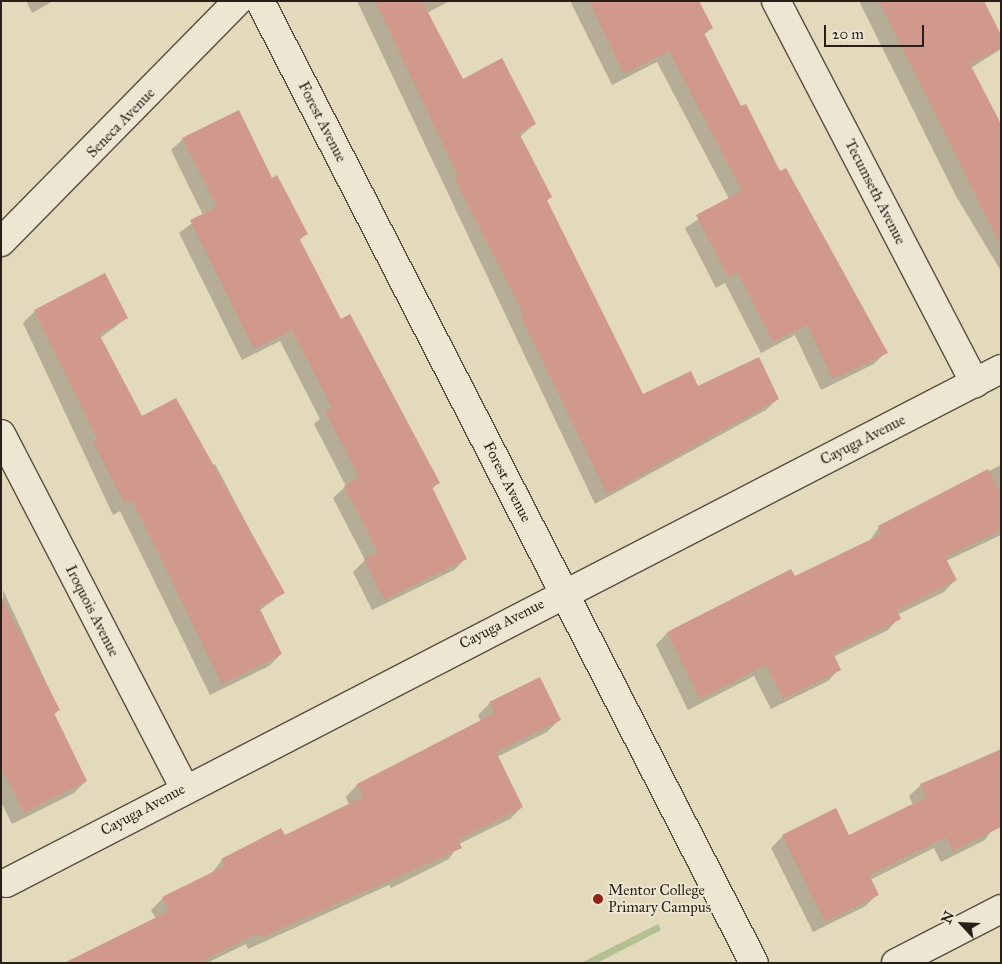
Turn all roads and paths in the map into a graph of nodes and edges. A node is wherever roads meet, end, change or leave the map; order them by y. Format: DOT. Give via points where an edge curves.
graph roads {
  1 [pos="238,1"];
  2 [pos="260,1"];
  3 [pos="776,1"];
  4 [pos="1,242"];
  5 [pos="1001,369"];
  6 [pos="975,383"];
  7 [pos="1,434"];
  8 [pos="563,592"];
  9 [pos="184,788"];
  10 [pos="6,883"];
  11 [pos="1001,908"];
  12 [pos="754,963"];
  13 [pos="896,963"];
  1 -- 4 [label="street, Seneca Avenue"];
  2 -- 8 [label="street, Forest Avenue"];
  3 -- 6 [label="street, Tecumseth Avenue"];
  5 -- 6 [label="street, Cayuga Avenue"];
  6 -- 8 [label="street, Cayuga Avenue"];
  7 -- 9 [label="street, Iroquois Avenue"];
  8 -- 9 [label="street, Cayuga Avenue"];
  8 -- 12 [label="street, Forest Avenue"];
  9 -- 10 [label="street, Cayuga Avenue"];
  11 -- 13 [label="street"];
}
